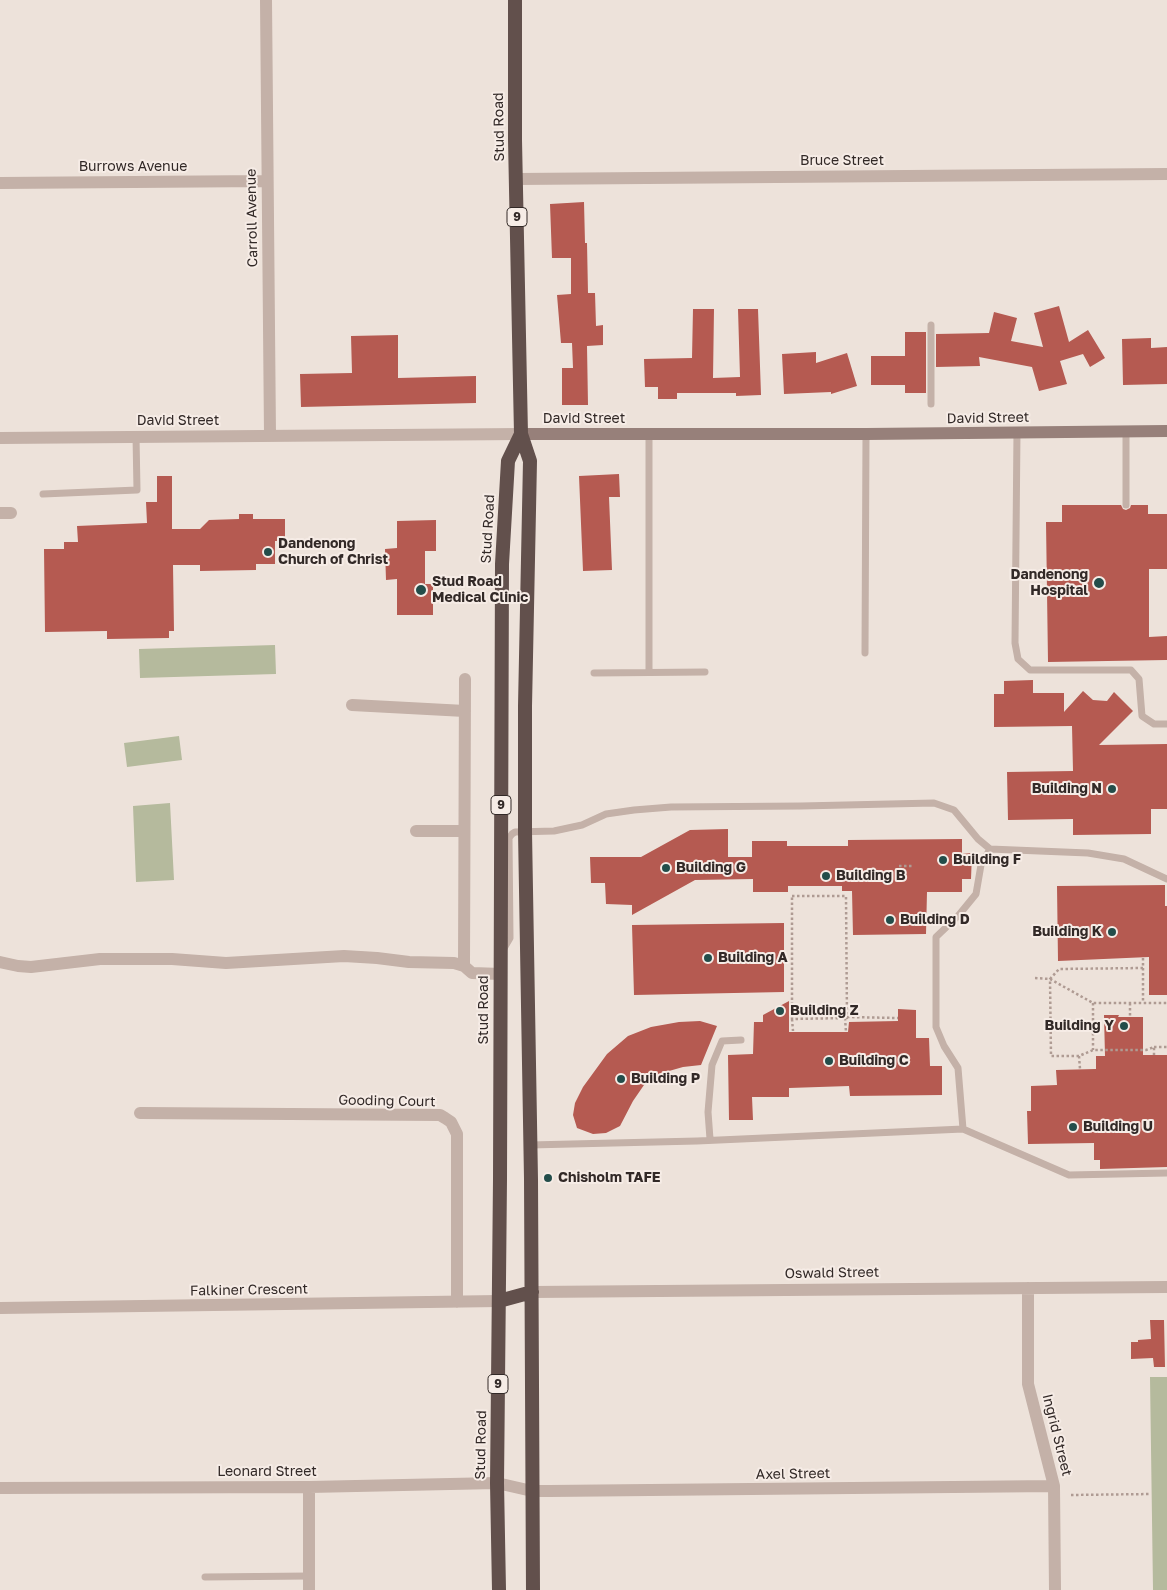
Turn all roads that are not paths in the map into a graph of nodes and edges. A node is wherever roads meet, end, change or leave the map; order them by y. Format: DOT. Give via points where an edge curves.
graph roads {
  1 [pos="266,0"];
  2 [pos="515,0"];
  3 [pos="1167,174"];
  4 [pos="516,179"];
  5 [pos="266,181"];
  6 [pos="0,183"];
  7 [pos="931,325"];
  8 [pos="931,404"];
  9 [pos="1167,431"];
  10 [pos="1017,432"];
  11 [pos="1126,432"];
  12 [pos="521,434"];
  13 [pos="649,434"];
  14 [pos="866,434"];
  15 [pos="270,435"];
  16 [pos="136,436"];
  17 [pos="0,438"];
  18 [pos="43,494"];
  19 [pos="1126,505"];
  20 [pos="865,653"];
  21 [pos="649,672"];
  22 [pos="705,672"];
  23 [pos="594,673"];
  24 [pos="465,678"];
  25 [pos="352,705"];
  26 [pos="465,711"];
  27 [pos="1167,724"];
  28 [pos="416,831"];
  29 [pos="463,831"];
  30 [pos="525,832"];
  31 [pos="990,849"];
  32 [pos="1167,879"];
  33 [pos="501,954"];
  34 [pos="0,962"];
  35 [pos="464,966"];
  36 [pos="501,974"];
  37 [pos="741,1040"];
  38 [pos="140,1113"];
  39 [pos="963,1129"];
  40 [pos="710,1139"];
  41 [pos="530,1145"];
  42 [pos="1167,1173"];
  43 [pos="1167,1287"];
  44 [pos="1028,1288"];
  45 [pos="532,1292"];
  46 [pos="499,1301"];
  47 [pos="457,1302"];
  48 [pos="0,1308"];
  49 [pos="497,1483"];
  50 [pos="1054,1486"];
  51 [pos="309,1487"];
  52 [pos="0,1488"];
  53 [pos="532,1491"];
  54 [pos="309,1576"];
  55 [pos="205,1578"];
  56 [pos="308,1590"];
  57 [pos="499,1590"];
  58 [pos="533,1590"];
  59 [pos="1055,1590"];
  1 -- 5 [label="street, Carroll Avenue"];
  2 -- 4 [label="highway, Stud Road / 9"];
  3 -- 4 [label="street, Bruce Street"];
  4 -- 12 [label="highway, Stud Road / 9"];
  5 -- 6 [label="street, Burrows Avenue"];
  5 -- 15 [label="street, Carroll Avenue"];
  7 -- 8 [label="lane"];
  9 -- 11 [label="main road, David Street"];
  10 -- 11 [label="main road, David Street"];
  10 -- 14 [label="main road, David Street"];
  10 -- 27 [label="lane" via="1015,644 1018,659 1030,670 1131,670 1140,678 1142,716 1154,724"];
  11 -- 19 [label="lane"];
  12 -- 13 [label="main road, David Street"];
  12 -- 15 [label="street, David Street"];
  12 -- 30 [label="highway, Stud Road / 9" via="530,461"];
  12 -- 33 [label="highway, Stud Road / 9" via="508,461 502,564"];
  13 -- 14 [label="main road, David Street"];
  13 -- 21 [label="lane"];
  14 -- 20 [label="lane"];
  15 -- 16 [label="street, David Street"];
  16 -- 17 [label="street, David Street"];
  16 -- 18 [label="lane" via="137,490"];
  21 -- 22 [label="lane"];
  21 -- 23 [label="lane"];
  24 -- 26 [label="street"];
  25 -- 26 [label="street"];
  26 -- 29 [label="street"];
  28 -- 29 [label="street"];
  29 -- 35 [label="street"];
  30 -- 31 [label="lane" via="554,831 582,825 606,814 652,808 934,803 954,810"];
  30 -- 33 [label="lane" via="515,832 509,838 510,938"];
  30 -- 41 [label="highway, Stud Road / 9"];
  31 -- 32 [label="lane" via="1088,853 1124,860"];
  31 -- 39 [label="lane" via="981,865 976,894 936,937 936,1027 958,1068"];
  33 -- 36 [label="highway, Stud Road / 9"];
  34 -- 35 [label="street" via="31,967 100,960 172,959 226,963 344,956"];
  35 -- 36 [label="street" via="472,973"];
  36 -- 46 [label="highway, Stud Road / 9"];
  37 -- 40 [label="lane" via="722,1041 712,1065 708,1112"];
  38 -- 47 [label="street, Gooding Court" via="440,1115 457,1134"];
  39 -- 40 [label="lane"];
  39 -- 42 [label="lane" via="1069,1175"];
  40 -- 41 [label="lane"];
  41 -- 45 [label="highway, Stud Road / 9"];
  43 -- 44 [label="street, Oswald Street"];
  44 -- 45 [label="street, Oswald Street"];
  44 -- 50 [label="street, Ingrid Street" via="1028,1384"];
  45 -- 46 [label="highway, Oswald Street"];
  45 -- 53 [label="highway, Stud Road / 9"];
  46 -- 47 [label="street, Falkiner Crescent"];
  46 -- 49 [label="highway, Stud Road / 9"];
  47 -- 48 [label="street, Falkiner Crescent"];
  49 -- 51 [label="street, Leonard Street"];
  49 -- 53 [label="street, Leonard Street"];
  49 -- 57 [label="highway, Stud Road / 9"];
  50 -- 53 [label="street, Axel Street"];
  50 -- 59 [label="street, Ingrid Street"];
  51 -- 52 [label="street, Leonard Street"];
  51 -- 54 [label="street"];
  53 -- 58 [label="highway, Stud Road / 9"];
  54 -- 55 [label="lane"];
  54 -- 56 [label="street"];
}
